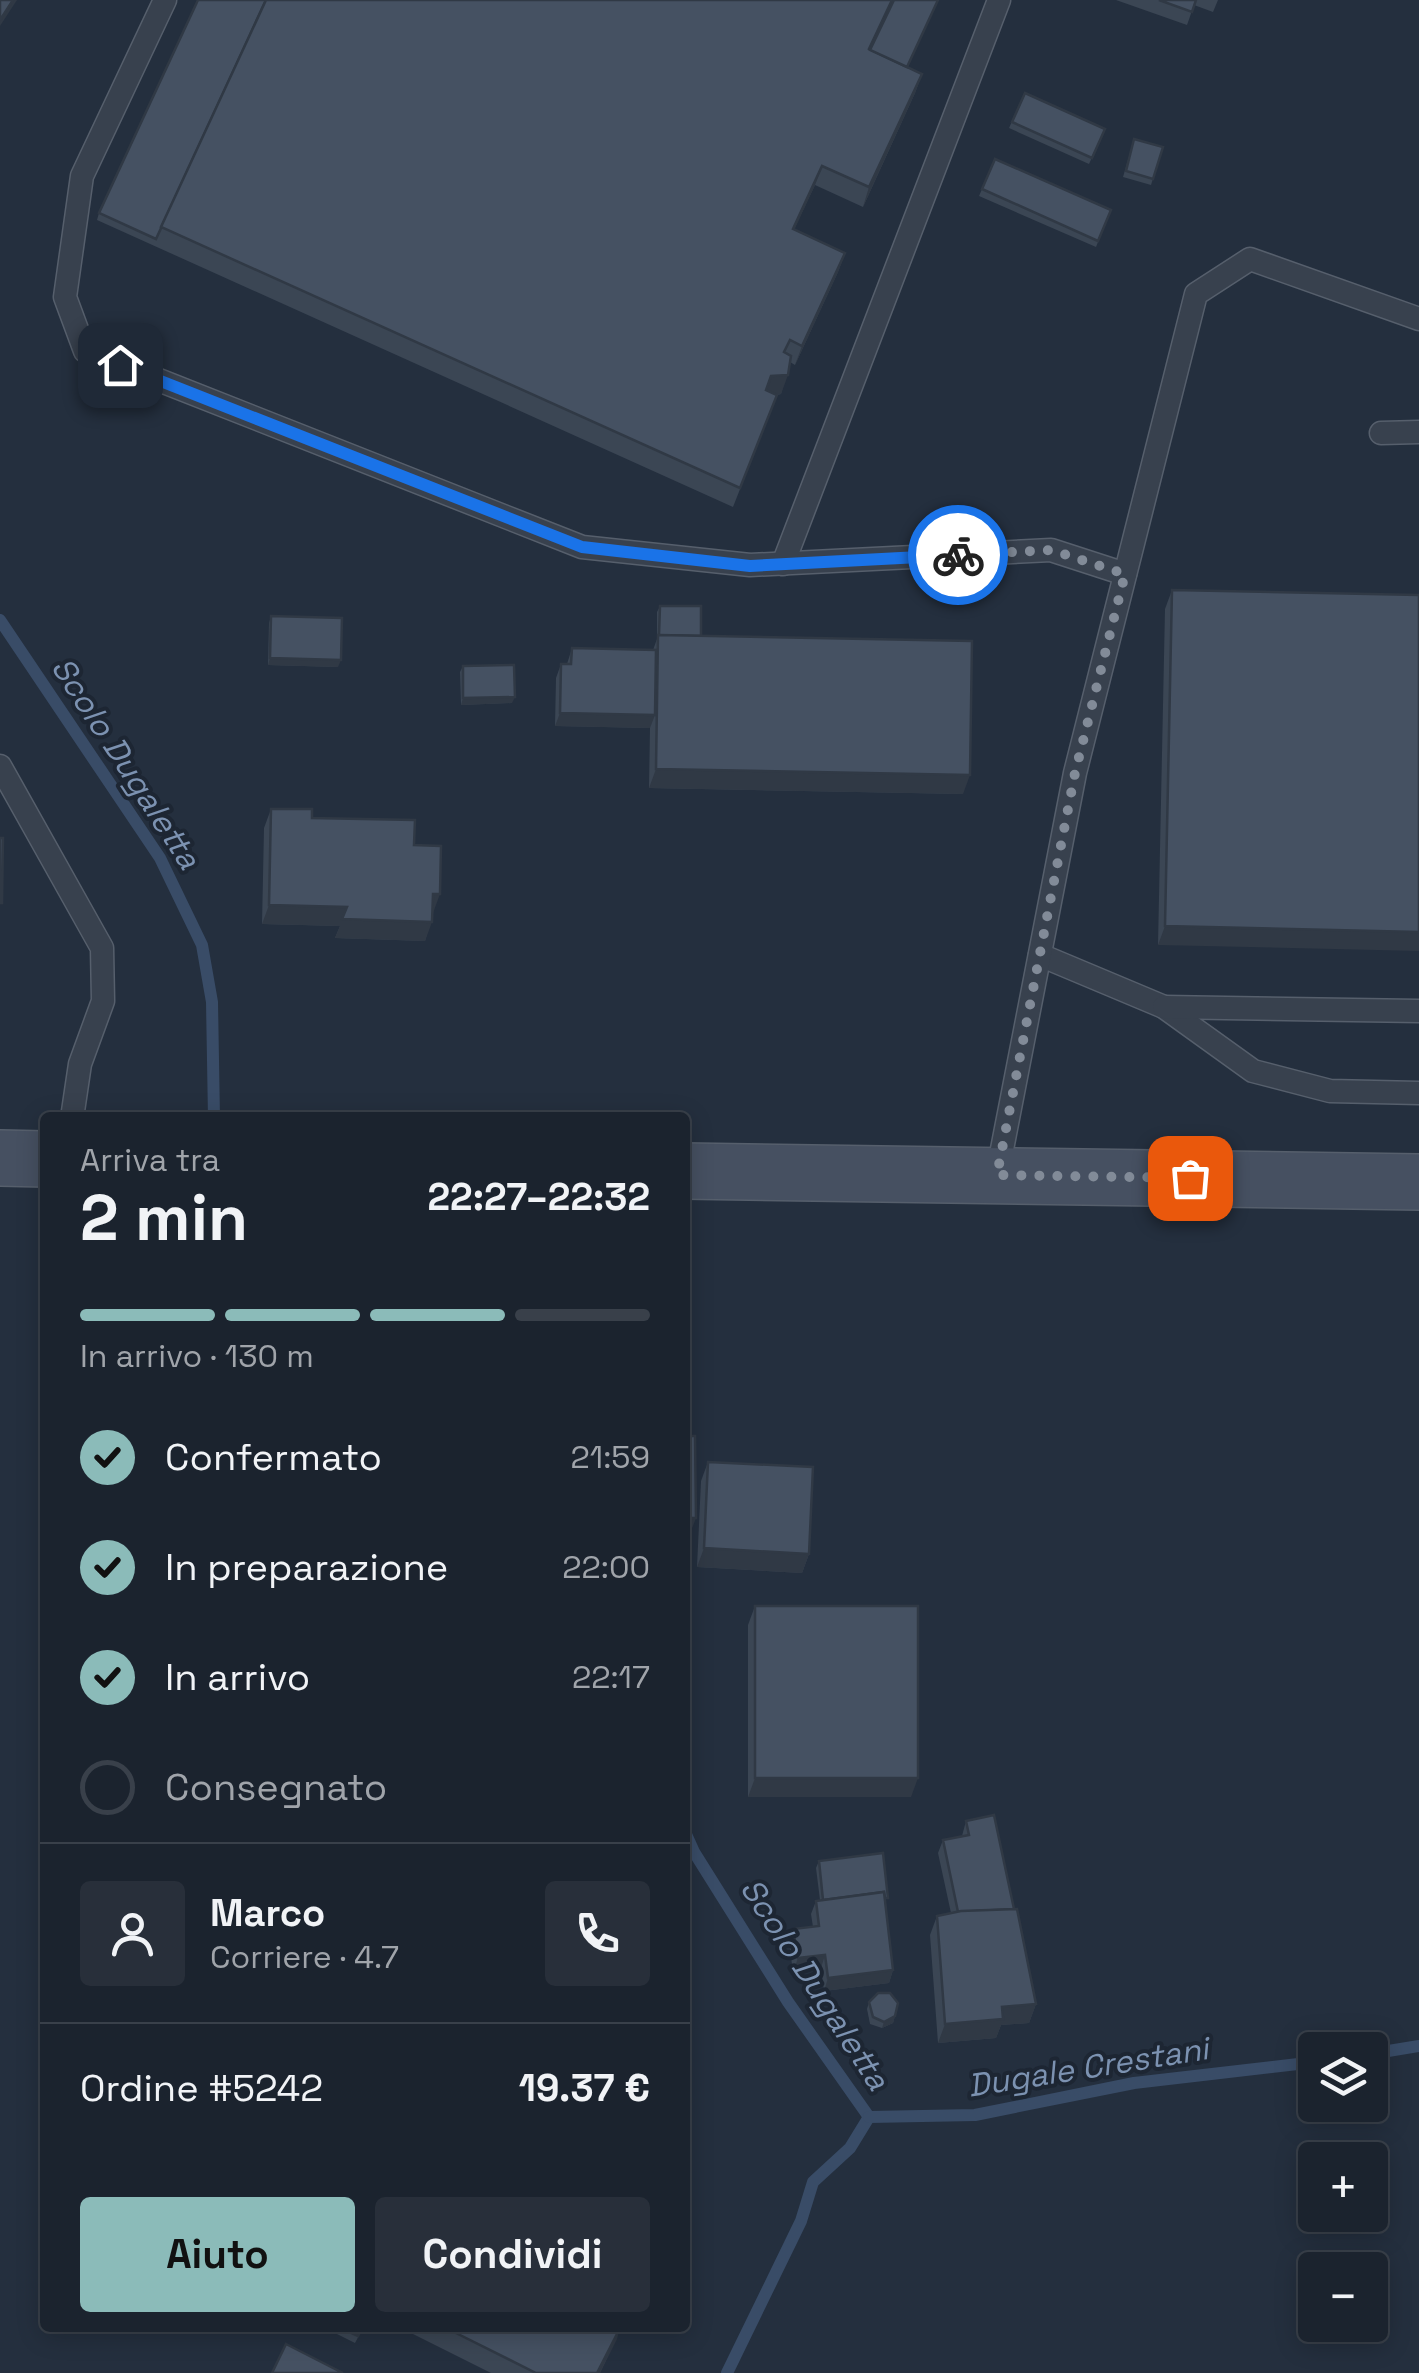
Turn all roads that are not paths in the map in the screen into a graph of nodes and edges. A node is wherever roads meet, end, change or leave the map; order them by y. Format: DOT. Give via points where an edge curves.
graph roads {
  1 [pos="165,0"];
  2 [pos="999,0"];
  3 [pos="1419,319"];
  4 [pos="1419,432"];
  5 [pos="1381,433"];
  6 [pos="782,564"];
  7 [pos="1125,574"];
  8 [pos="0,766"];
  9 [pos="1040,955"];
  10 [pos="1164,1007"];
  11 [pos="1419,1011"];
  12 [pos="1419,1093"];
  13 [pos="72,1112"];
  14 [pos="0,1158"];
  15 [pos="40,1160"];
  16 [pos="690,1171"];
  17 [pos="997,1175"];
  18 [pos="1419,1182"];
  1 -- 6 [label="lane" via="82,176 65,297 84,351 582,547"];
  2 -- 6 [label="lane"];
  3 -- 7 [label="lane" via="1250,259 1196,294"];
  4 -- 5 [label="lane"];
  6 -- 7 [label="lane" via="1051,550"];
  7 -- 9 [label="lane" via="1075,773"];
  8 -- 13 [label="lane" via="102,948 103,1001 80,1064"];
  9 -- 10 [label="lane"];
  9 -- 17 [label="lane"];
  10 -- 11 [label="lane"];
  10 -- 12 [label="lane" via="1254,1070 1330,1091"];
  14 -- 15 [label="main road"];
  16 -- 17 [label="main road"];
  17 -- 18 [label="main road"];
}
